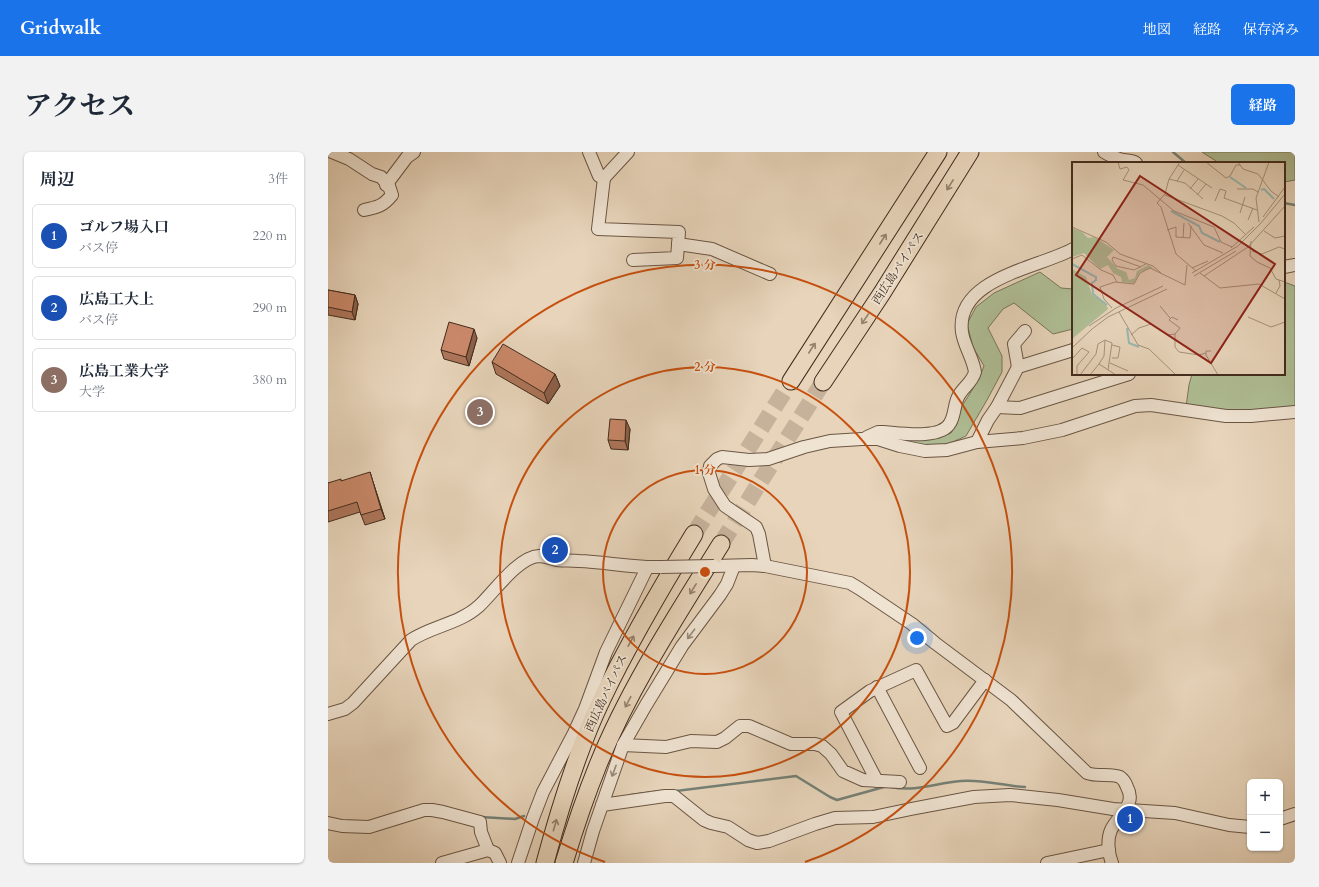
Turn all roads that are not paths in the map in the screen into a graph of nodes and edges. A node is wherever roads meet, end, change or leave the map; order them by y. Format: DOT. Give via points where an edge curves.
graph roads {
  1 [pos="332,152"];
  2 [pos="414,152"];
  3 [pos="589,152"];
  4 [pos="628,152"];
  5 [pos="938,152"];
  6 [pos="970,152"];
  7 [pos="1104,152"];
  8 [pos="1135,162"];
  9 [pos="604,178"];
  10 [pos="386,185"];
  11 [pos="364,210"];
  12 [pos="678,244"];
  13 [pos="1071,253"];
  14 [pos="633,260"];
  15 [pos="1295,265"];
  16 [pos="1285,267"];
  17 [pos="770,274"];
  18 [pos="1025,331"];
  19 [pos="1072,350"];
  20 [pos="1018,366"];
  21 [pos="1126,375"];
  22 [pos="791,380"];
  23 [pos="823,382"];
  24 [pos="997,407"];
  25 [pos="1295,412"];
  26 [pos="862,439"];
  27 [pos="977,442"];
  28 [pos="694,534"];
  29 [pos="721,544"];
  30 [pos="734,566"];
  31 [pos="765,566"];
  32 [pos="647,568"];
  33 [pos="985,680"];
  34 [pos="877,687"];
  35 [pos="328,714"];
  36 [pos="623,746"];
  37 [pos="920,768"];
  38 [pos="877,781"];
  39 [pos="900,782"];
  40 [pos="602,805"];
  41 [pos="1125,810"];
  42 [pos="1295,814"];
  43 [pos="1283,818"];
  44 [pos="328,823"];
  45 [pos="1247,826"];
  46 [pos="488,850"];
  47 [pos="1109,850"];
  48 [pos="442,863"];
  49 [pos="500,863"];
  50 [pos="518,863"];
  51 [pos="545,863"];
  52 [pos="564,863"];
  53 [pos="584,863"];
  54 [pos="1047,863"];
  55 [pos="1112,863"];
  1 -- 10 [label="street" via="381,177"];
  2 -- 10 [label="street" via="407,157"];
  3 -- 9 [label="street" via="599,176"];
  4 -- 9 [label="street"];
  22 -- 5 [label="highway, one-way"];
  6 -- 23 [label="highway, 西広島バイパス, one-way" via="887,286"];
  7 -- 8 [label="street" via="1115,158"];
  9 -- 12 [label="street" via="598,228 679,232"];
  10 -- 11 [label="street" via="392,195 385,203"];
  12 -- 14 [label="street" via="677,258"];
  12 -- 17 [label="street" via="712,249"];
  13 -- 26 [label="street" via="1011,274 985,287 971,299 963,313 962,332 975,372 971,382 959,395 950,425 935,433 878,432"];
  15 -- 16 [label="street"];
  18 -- 20 [label="street" via="1014,344"];
  19 -- 20 [label="street"];
  20 -- 24 [label="street"];
  21 -- 24 [label="street" via="1020,408"];
  24 -- 27 [label="street"];
  25 -- 27 [label="street" via="1226,416 1142,405 1041,435"];
  26 -- 27 [label="street" via="878,439 926,451 947,450"];
  26 -- 31 [label="street" via="804,447 768,459 722,457 710,466 710,479 721,502 756,527"];
  51 -- 28 [label="highway, 西広島バイパス, one-way" via="555,824 580,752 602,700 654,598"];
  29 -- 52 [label="highway, 西広島バイパス, one-way" via="653,654 620,718 598,764"];
  30 -- 31 [label="street"];
  30 -- 32 [label="street, bridge"];
  30 -- 36 [label="street, one-way" via="727,584 682,646"];
  31 -- 33 [label="street" via="850,583 912,624"];
  32 -- 35 [label="street" via="556,560 539,556 530,559 512,572 472,612 411,640 353,703 345,709"];
  32 -- 50 [label="street" via="606,652 574,733 543,792"];
  33 -- 34 [label="street" via="953,723 947,726 916,670"];
  33 -- 41 [label="street" via="1011,700 1087,773 1117,776 1123,780 1130,795 1130,802"];
  34 -- 37 [label="street"];
  34 -- 38 [label="street" via="842,712"];
  36 -- 38 [label="street" via="666,747 691,741 718,742 740,726 749,726 791,744 822,746 843,771 863,780"];
  36 -- 40 [label="street, one-way"];
  38 -- 39 [label="street"];
  40 -- 41 [label="street" via="674,796 704,820 728,827 757,843 835,818 873,818 974,797 1010,795"];
  40 -- 53 [label="street"];
  41 -- 45 [label="street" via="1175,813 1229,825"];
  41 -- 47 [label="street" via="1111,830"];
  42 -- 43 [label="street"];
  44 -- 46 [label="street" via="369,827 424,810 432,810 480,822"];
  46 -- 48 [label="street"];
  46 -- 49 [label="street" via="495,853"];
  47 -- 54 [label="street"];
  47 -- 55 [label="street"];
}
